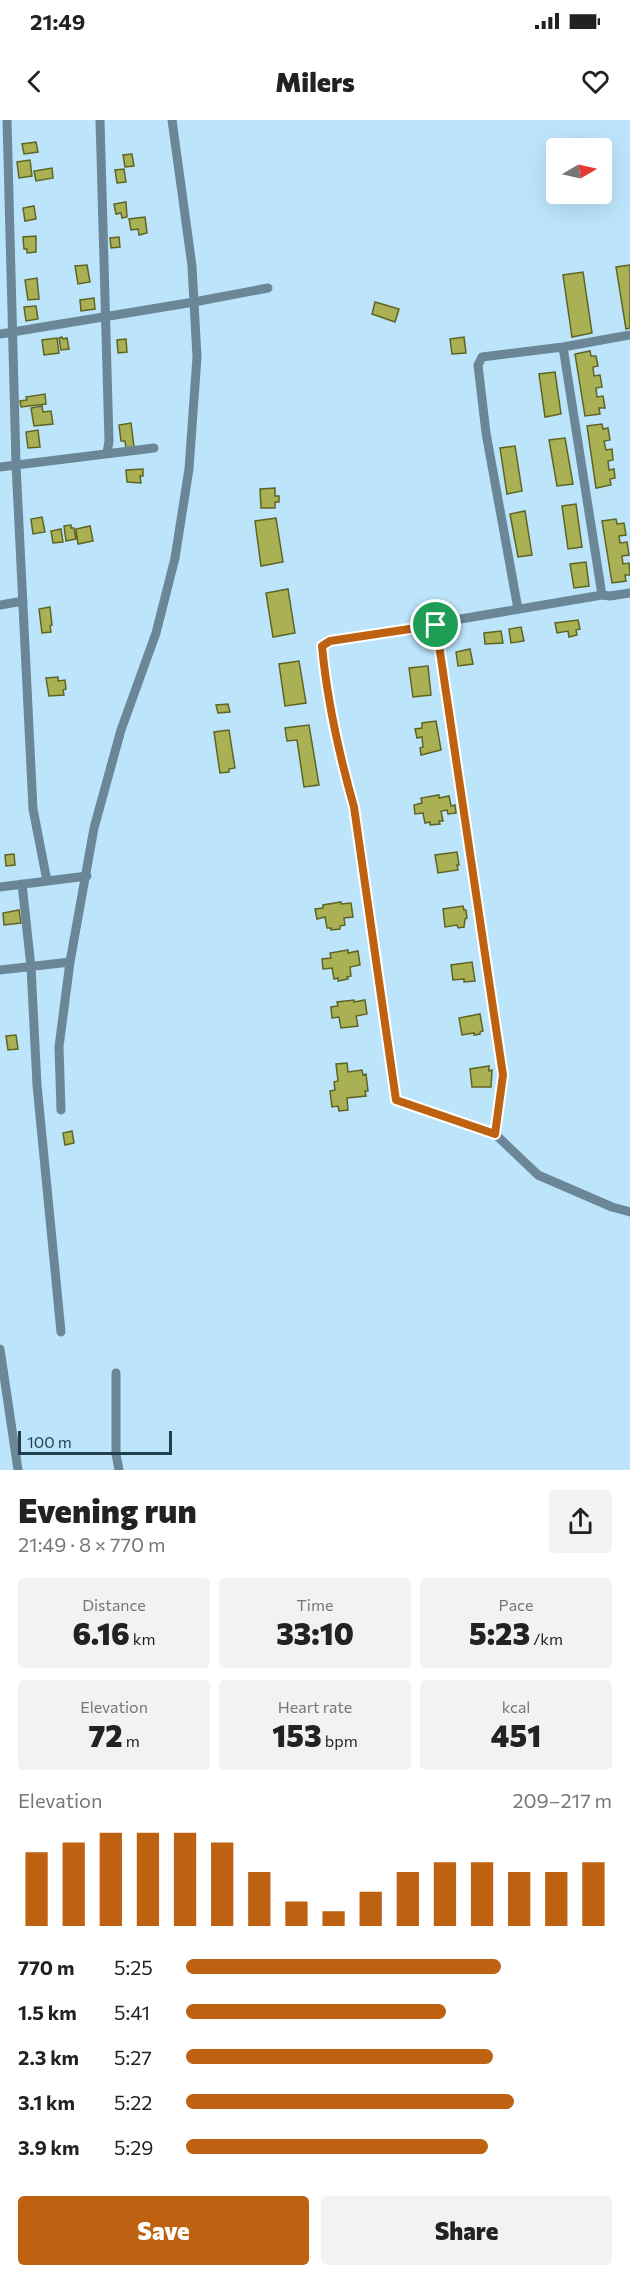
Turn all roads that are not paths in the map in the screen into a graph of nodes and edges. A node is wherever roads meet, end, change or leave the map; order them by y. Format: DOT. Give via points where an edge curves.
graph roads {
  1 [pos="7,120"];
  2 [pos="100,120"];
  3 [pos="172,120"];
  4 [pos="268,288"];
  5 [pos="194,302"];
  6 [pos="105,317"];
  7 [pos="12,332"];
  8 [pos="0,334"];
  9 [pos="630,335"];
  10 [pos="563,347"];
  11 [pos="154,448"];
  12 [pos="107,453"];
  13 [pos="16,464"];
  14 [pos="0,467"];
  15 [pos="630,593"];
  16 [pos="602,595"];
  17 [pos="23,602"];
  18 [pos="0,605"];
  19 [pos="518,609"];
  20 [pos="436,625"];
  21 [pos="87,876"];
  22 [pos="47,881"];
  23 [pos="21,884"];
  24 [pos="0,886"];
  25 [pos="70,962"];
  26 [pos="30,967"];
  27 [pos="0,970"];
  28 [pos="61,1110"];
  29 [pos="495,1134"];
  30 [pos="630,1212"];
  31 [pos="62,1332"];
  32 [pos="0,1348"];
  33 [pos="116,1373"];
  34 [pos="18,1470"];
  35 [pos="119,1470"];
  1 -- 7 [label="street"];
  2 -- 6 [label="street"];
  3 -- 5 [label="street"];
  4 -- 5 [label="street"];
  5 -- 6 [label="street"];
  5 -- 21 [label="street" via="197,357 189,469 175,558 156,633 121,729 94,828"];
  6 -- 7 [label="street"];
  6 -- 12 [label="street"];
  7 -- 8 [label="street"];
  7 -- 13 [label="street"];
  9 -- 10 [label="street"];
  10 -- 16 [label="street"];
  10 -- 19 [label="street" via="482,357 478,365 486,433"];
  11 -- 12 [label="street"];
  12 -- 13 [label="street"];
  13 -- 14 [label="street"];
  13 -- 17 [label="street"];
  15 -- 16 [label="street"];
  16 -- 19 [label="street"];
  17 -- 18 [label="street"];
  17 -- 22 [label="street" via="33,809"];
  19 -- 20 [label="street"];
  20 -- 29 [label="street" via="503,1075"];
  20 -- 29 [label="street" via="330,641 322,646 326,688 354,807 396,1100"];
  21 -- 22 [label="street"];
  21 -- 25 [label="street"];
  22 -- 23 [label="street"];
  23 -- 24 [label="street"];
  23 -- 26 [label="street"];
  25 -- 26 [label="street"];
  25 -- 28 [label="street" via="59,1047"];
  26 -- 27 [label="street"];
  26 -- 31 [label="street" via="37,1085"];
  29 -- 30 [label="street" via="538,1175"];
  32 -- 34 [label="street"];
  33 -- 35 [label="street"];
}
